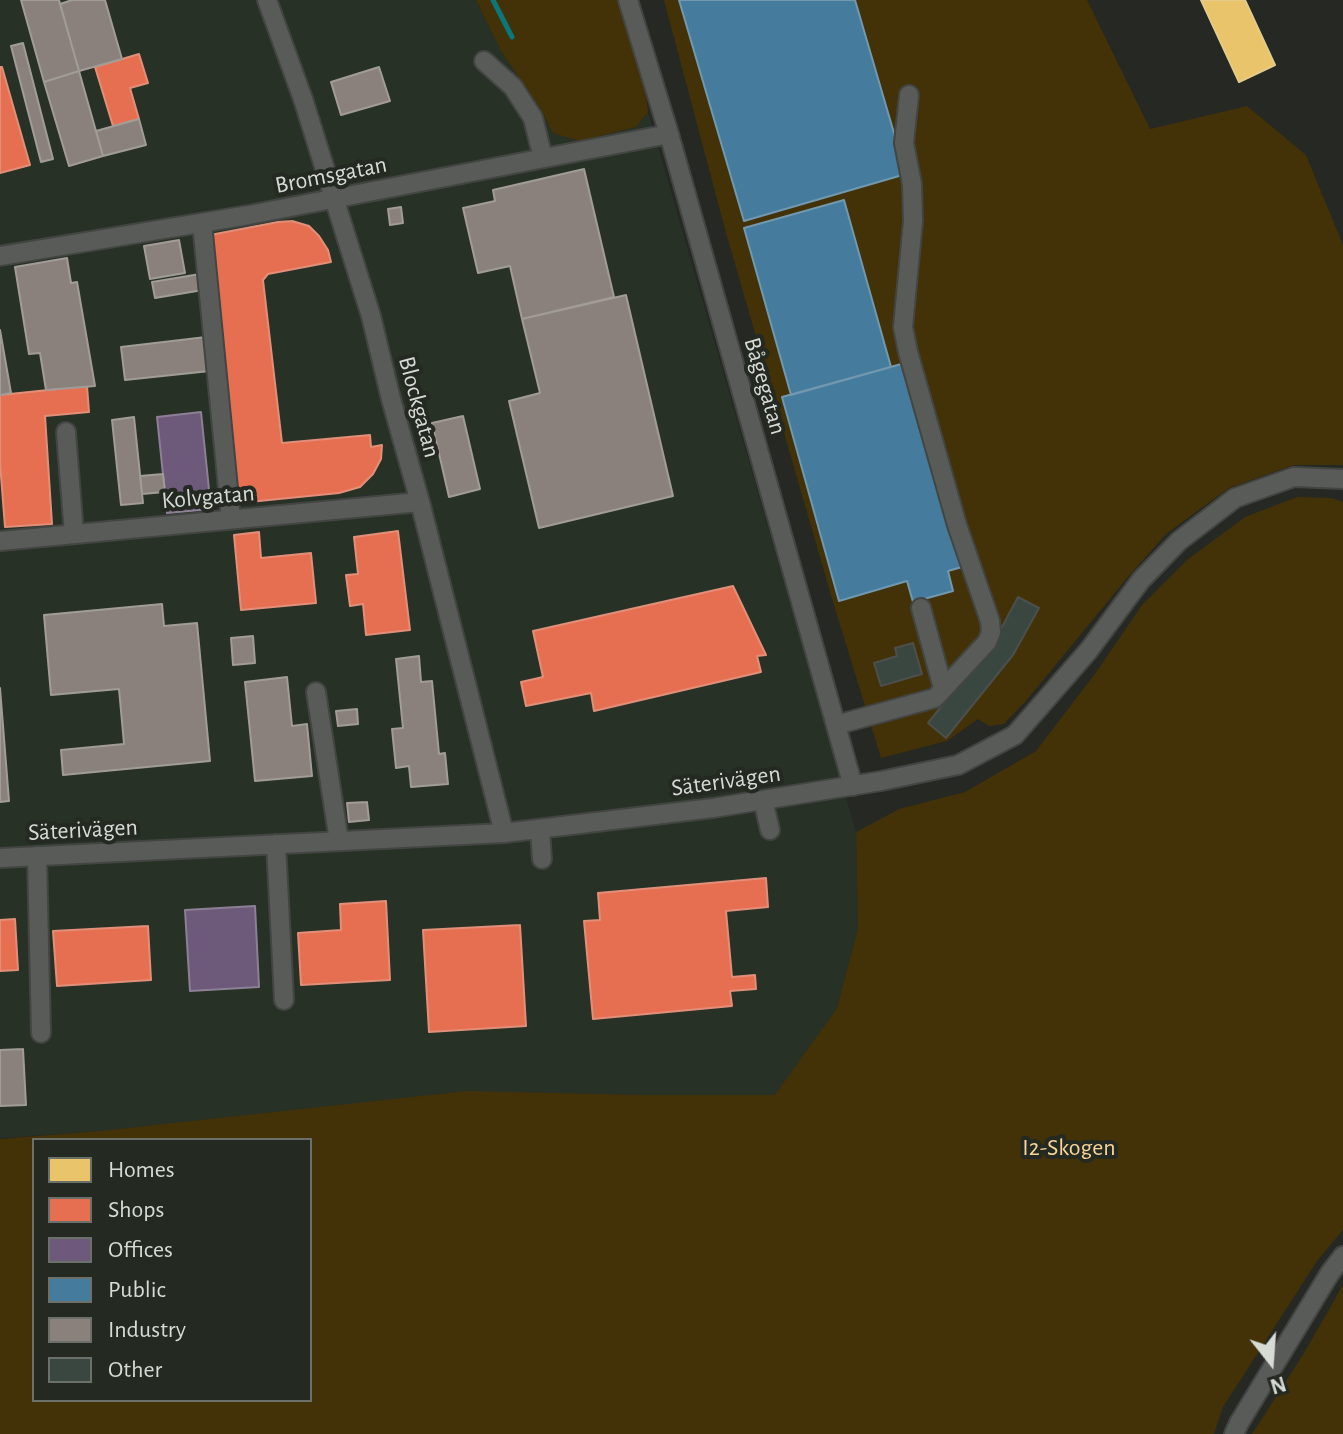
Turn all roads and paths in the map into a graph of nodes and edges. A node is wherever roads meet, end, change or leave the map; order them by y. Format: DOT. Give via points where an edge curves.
graph roads {
  1 [pos="267,0"];
  2 [pos="628,0"];
  3 [pos="484,61"];
  4 [pos="909,95"];
  5 [pos="669,134"];
  6 [pos="543,158"];
  7 [pos="335,199"];
  8 [pos="202,223"];
  9 [pos="0,256"];
  10 [pos="66,432"];
  11 [pos="1343,479"];
  12 [pos="420,502"];
  13 [pos="231,519"];
  14 [pos="74,534"];
  15 [pos="0,541"];
  16 [pos="921,608"];
  17 [pos="943,688"];
  18 [pos="316,692"];
  19 [pos="836,725"];
  20 [pos="853,786"];
  21 [pos="763,800"];
  22 [pos="540,829"];
  23 [pos="770,830"];
  24 [pos="504,833"];
  25 [pos="339,841"];
  26 [pos="276,844"];
  27 [pos="37,856"];
  28 [pos="0,858"];
  29 [pos="542,859"];
  30 [pos="284,1000"];
  31 [pos="41,1033"];
  32 [pos="1343,1256"];
  33 [pos="1234,1434"];
  1 -- 7 [label="street, Blockgatan"];
  2 -- 5 [label="street, Bågegatan"];
  3 -- 6 [label="street" via="513,87 533,118"];
  4 -- 17 [label="street" via="904,143 913,221 903,327 991,632"];
  5 -- 6 [label="street, Bromsgatan"];
  5 -- 19 [label="street, Bågegatan"];
  6 -- 7 [label="street, Bromsgatan"];
  7 -- 8 [label="street, Bromsgatan"];
  7 -- 12 [label="street, Blockgatan"];
  8 -- 9 [label="street, Bromsgatan"];
  8 -- 13 [label="street"];
  10 -- 14 [label="street"];
  11 -- 20 [label="street, Säterivägen" via="1294,477 1235,498 1179,541 1015,735 958,765"];
  12 -- 13 [label="street, Kolvgatan"];
  12 -- 24 [label="street, Blockgatan"];
  13 -- 14 [label="street, Kolvgatan"];
  14 -- 15 [label="street, Kolvgatan"];
  16 -- 17 [label="street"];
  17 -- 19 [label="street" via="929,701"];
  18 -- 25 [label="street"];
  19 -- 20 [label="street, Bågegatan"];
  20 -- 21 [label="street, Säterivägen"];
  21 -- 22 [label="street, Säterivägen"];
  21 -- 23 [label="street"];
  22 -- 24 [label="street, Säterivägen"];
  22 -- 29 [label="street"];
  24 -- 25 [label="street, Säterivägen"];
  25 -- 26 [label="street, Säterivägen"];
  26 -- 27 [label="street, Säterivägen"];
  26 -- 30 [label="street"];
  27 -- 28 [label="street, Säterivägen"];
  27 -- 31 [label="street"];
  32 -- 33 [label="street"];
}
